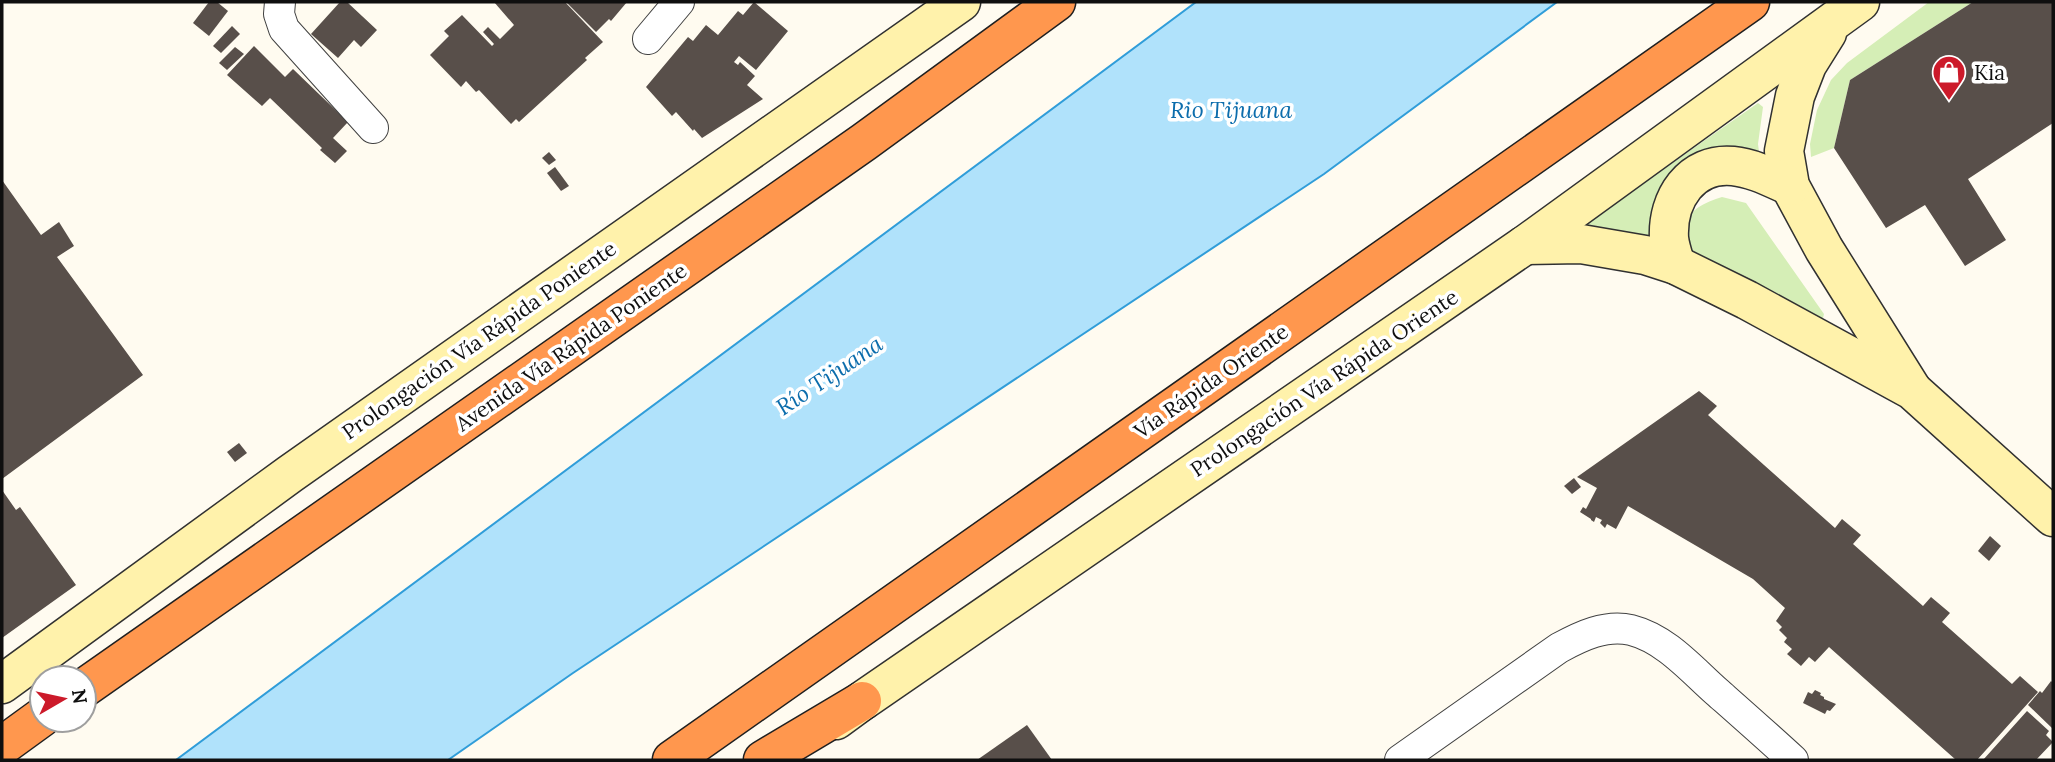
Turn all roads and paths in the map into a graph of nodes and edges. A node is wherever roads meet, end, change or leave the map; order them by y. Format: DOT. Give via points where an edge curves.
graph roads {
  1 [pos="281,2"];
  2 [pos="679,2"];
  3 [pos="961,2"];
  4 [pos="1056,2"];
  5 [pos="1750,2"];
  6 [pos="1848,11"];
  7 [pos="648,39"];
  8 [pos="373,128"];
  9 [pos="1790,186"];
  10 [pos="1525,245"];
  11 [pos="1676,265"];
  12 [pos="1912,390"];
  13 [pos="2053,517"];
  14 [pos="98,678"];
  15 [pos="2,684"];
  16 [pos="862,701"];
  17 [pos="28,728"];
  18 [pos="2,746"];
  19 [pos="672,760"];
  20 [pos="763,760"];
  21 [pos="785,760"];
  22 [pos="1400,760"];
  23 [pos="1793,760"];
  1 -- 8 [label="street" via="284,29"];
  2 -- 7 [label="street"];
  3 -- 15 [label="main road, Prolongación Vía Rápida Poniente" via="290,474"];
  4 -- 14 [label="highway, Avenida Vía Rápida Poniente"];
  5 -- 19 [label="highway, Vía Rápida Oriente"];
  6 -- 9 [label="main road" via="1807,65 1794,96 1784,151"];
  6 -- 10 [label="main road, Prolongación Vía Rápida Oriente"];
  9 -- 11 [label="main road" via="1733,166 1700,171 1680,193 1672,211 1669,240"];
  9 -- 12 [label="main road"];
  10 -- 11 [label="main road" via="1593,246"];
  10 -- 16 [label="main road, Prolongación Vía Rápida Oriente"];
  11 -- 12 [label="main road"];
  12 -- 13 [label="main road"];
  16 -- 20 [label="highway"];
  16 -- 21 [label="main road, Prolongación Vía Rápida Oriente"];
  17 -- 18 [label="highway"];
  22 -- 23 [label="street" via="1559,648 1581,636 1618,629 1667,647"];
}
